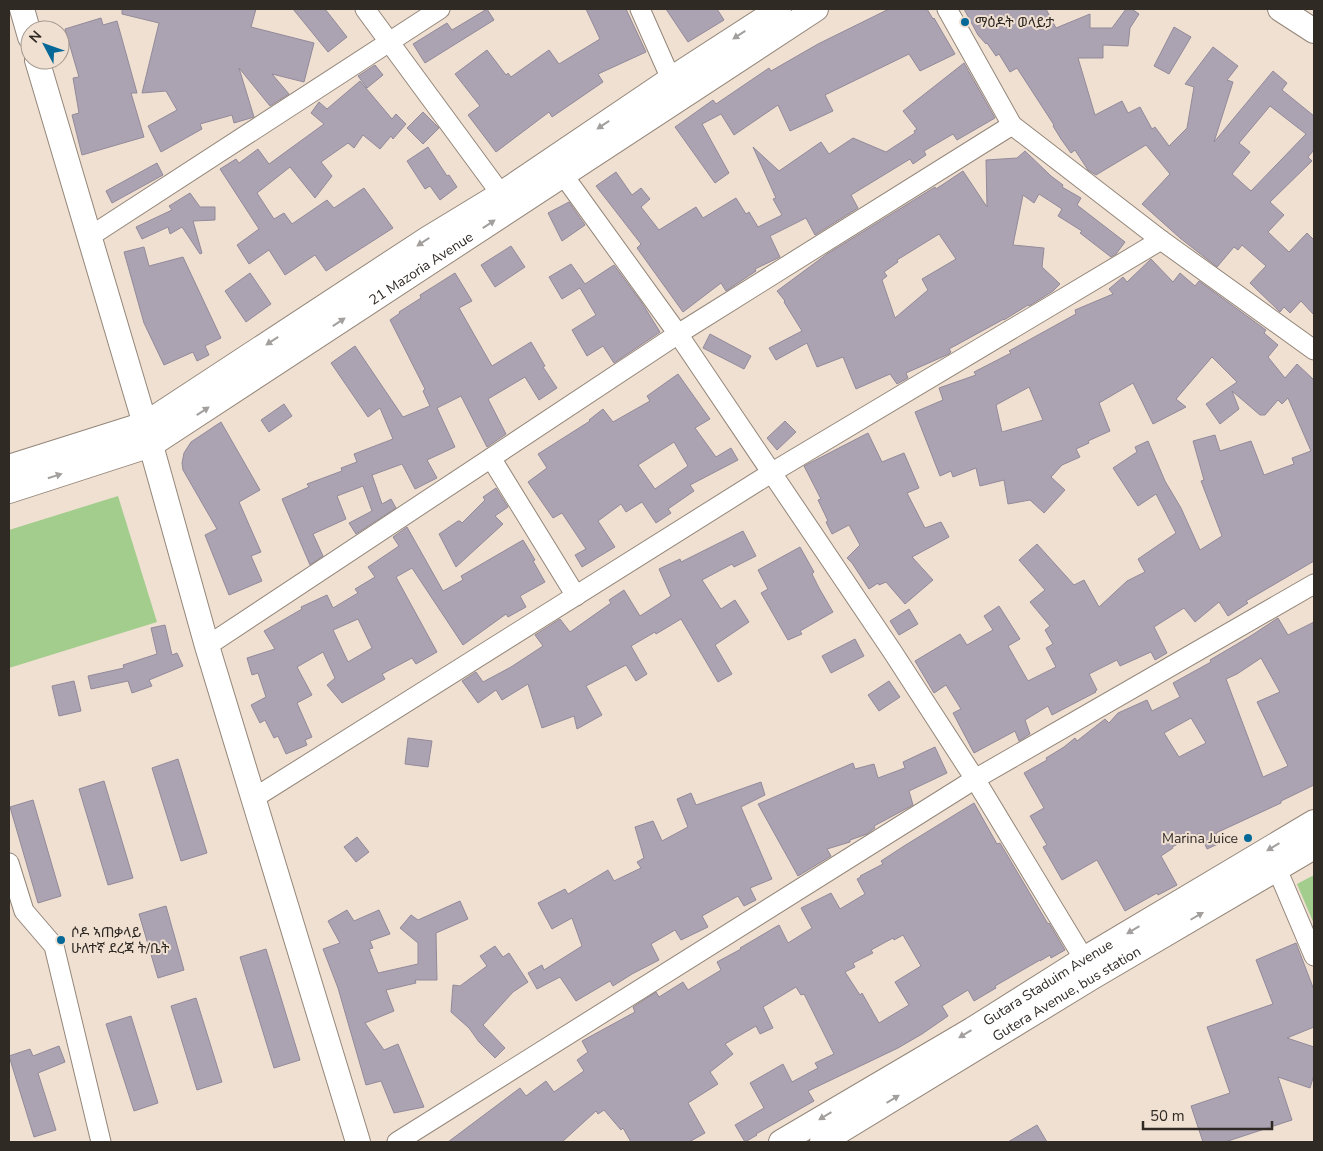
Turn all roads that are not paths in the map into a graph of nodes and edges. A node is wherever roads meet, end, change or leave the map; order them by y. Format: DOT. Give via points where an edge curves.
graph roads {
  1 [pos="365,9"];
  2 [pos="440,9"];
  3 [pos="640,9"];
  4 [pos="780,9"];
  5 [pos="816,9"];
  6 [pos="947,9"];
  7 [pos="1280,9"];
  8 [pos="1314,30"];
  9 [pos="390,43"];
  10 [pos="40,70"];
  11 [pos="672,79"];
  12 [pos="1012,125"];
  13 [pos="558,168"];
  14 [pos="501,194"];
  15 [pos="89,237"];
  16 [pos="1161,240"];
  17 [pos="678,334"];
  18 [pos="1314,350"];
  19 [pos="148,434"];
  20 [pos="491,458"];
  21 [pos="9,468"];
  22 [pos="771,473"];
  23 [pos="9,491"];
  24 [pos="1314,584"];
  25 [pos="576,596"];
  26 [pos="207,646"];
  27 [pos="975,779"];
  28 [pos="254,798"];
  29 [pos="1314,822"];
  30 [pos="1314,847"];
  31 [pos="9,863"];
  32 [pos="1276,870"];
  33 [pos="1314,956"];
  34 [pos="1088,968"];
  35 [pos="793,1139"];
  36 [pos="101,1142"];
  37 [pos="358,1142"];
  38 [pos="397,1142"];
  39 [pos="822,1142"];
  1 -- 9 [label="street"];
  2 -- 9 [label="street"];
  3 -- 11 [label="street"];
  4 -- 11 [label="main road, 21 Mazoria Avenue, one-way"];
  5 -- 13 [label="main road, 21 Mazoria Avenue"];
  6 -- 12 [label="street"];
  7 -- 8 [label="main road"];
  9 -- 14 [label="street"];
  9 -- 15 [label="street"];
  10 -- 15 [label="main road"];
  11 -- 13 [label="main road, 21 Mazoria Avenue, one-way"];
  12 -- 16 [label="street"];
  12 -- 17 [label="street"];
  13 -- 14 [label="main road, 21 Mazoria Avenue"];
  13 -- 17 [label="street"];
  19 -- 13 [label="main road, 21 Mazoria Avenue, one-way"];
  14 -- 19 [label="main road, 21 Mazoria Avenue, one-way" via="419,245"];
  15 -- 19 [label="main road"];
  16 -- 18 [label="street"];
  16 -- 22 [label="street"];
  17 -- 20 [label="street"];
  17 -- 22 [label="street"];
  19 -- 21 [label="main road, 21 Mazoria Avenue"];
  23 -- 19 [label="main road, 21 Mazoria Avenue, one-way"];
  19 -- 26 [label="main road"];
  20 -- 25 [label="street"];
  20 -- 26 [label="street"];
  22 -- 25 [label="street"];
  22 -- 27 [label="street"];
  24 -- 27 [label="street"];
  25 -- 28 [label="street"];
  26 -- 28 [label="main road"];
  27 -- 34 [label="street"];
  27 -- 38 [label="street"];
  28 -- 37 [label="main road"];
  29 -- 34 [label="main road, Gutara Staduim Avenue, one-way"];
  30 -- 32 [label="main road, Gutera Avenue, bus station"];
  31 -- 36 [label="street" via="24,911 54,946"];
  32 -- 33 [label="street"];
  34 -- 32 [label="main road, Gutera Avenue, bus station, one-way"];
  34 -- 35 [label="main road, Gutara Staduim Avenue, one-way" via="973,1029"];
  39 -- 34 [label="main road, Gutera Avenue, bus station, one-way"];
}
